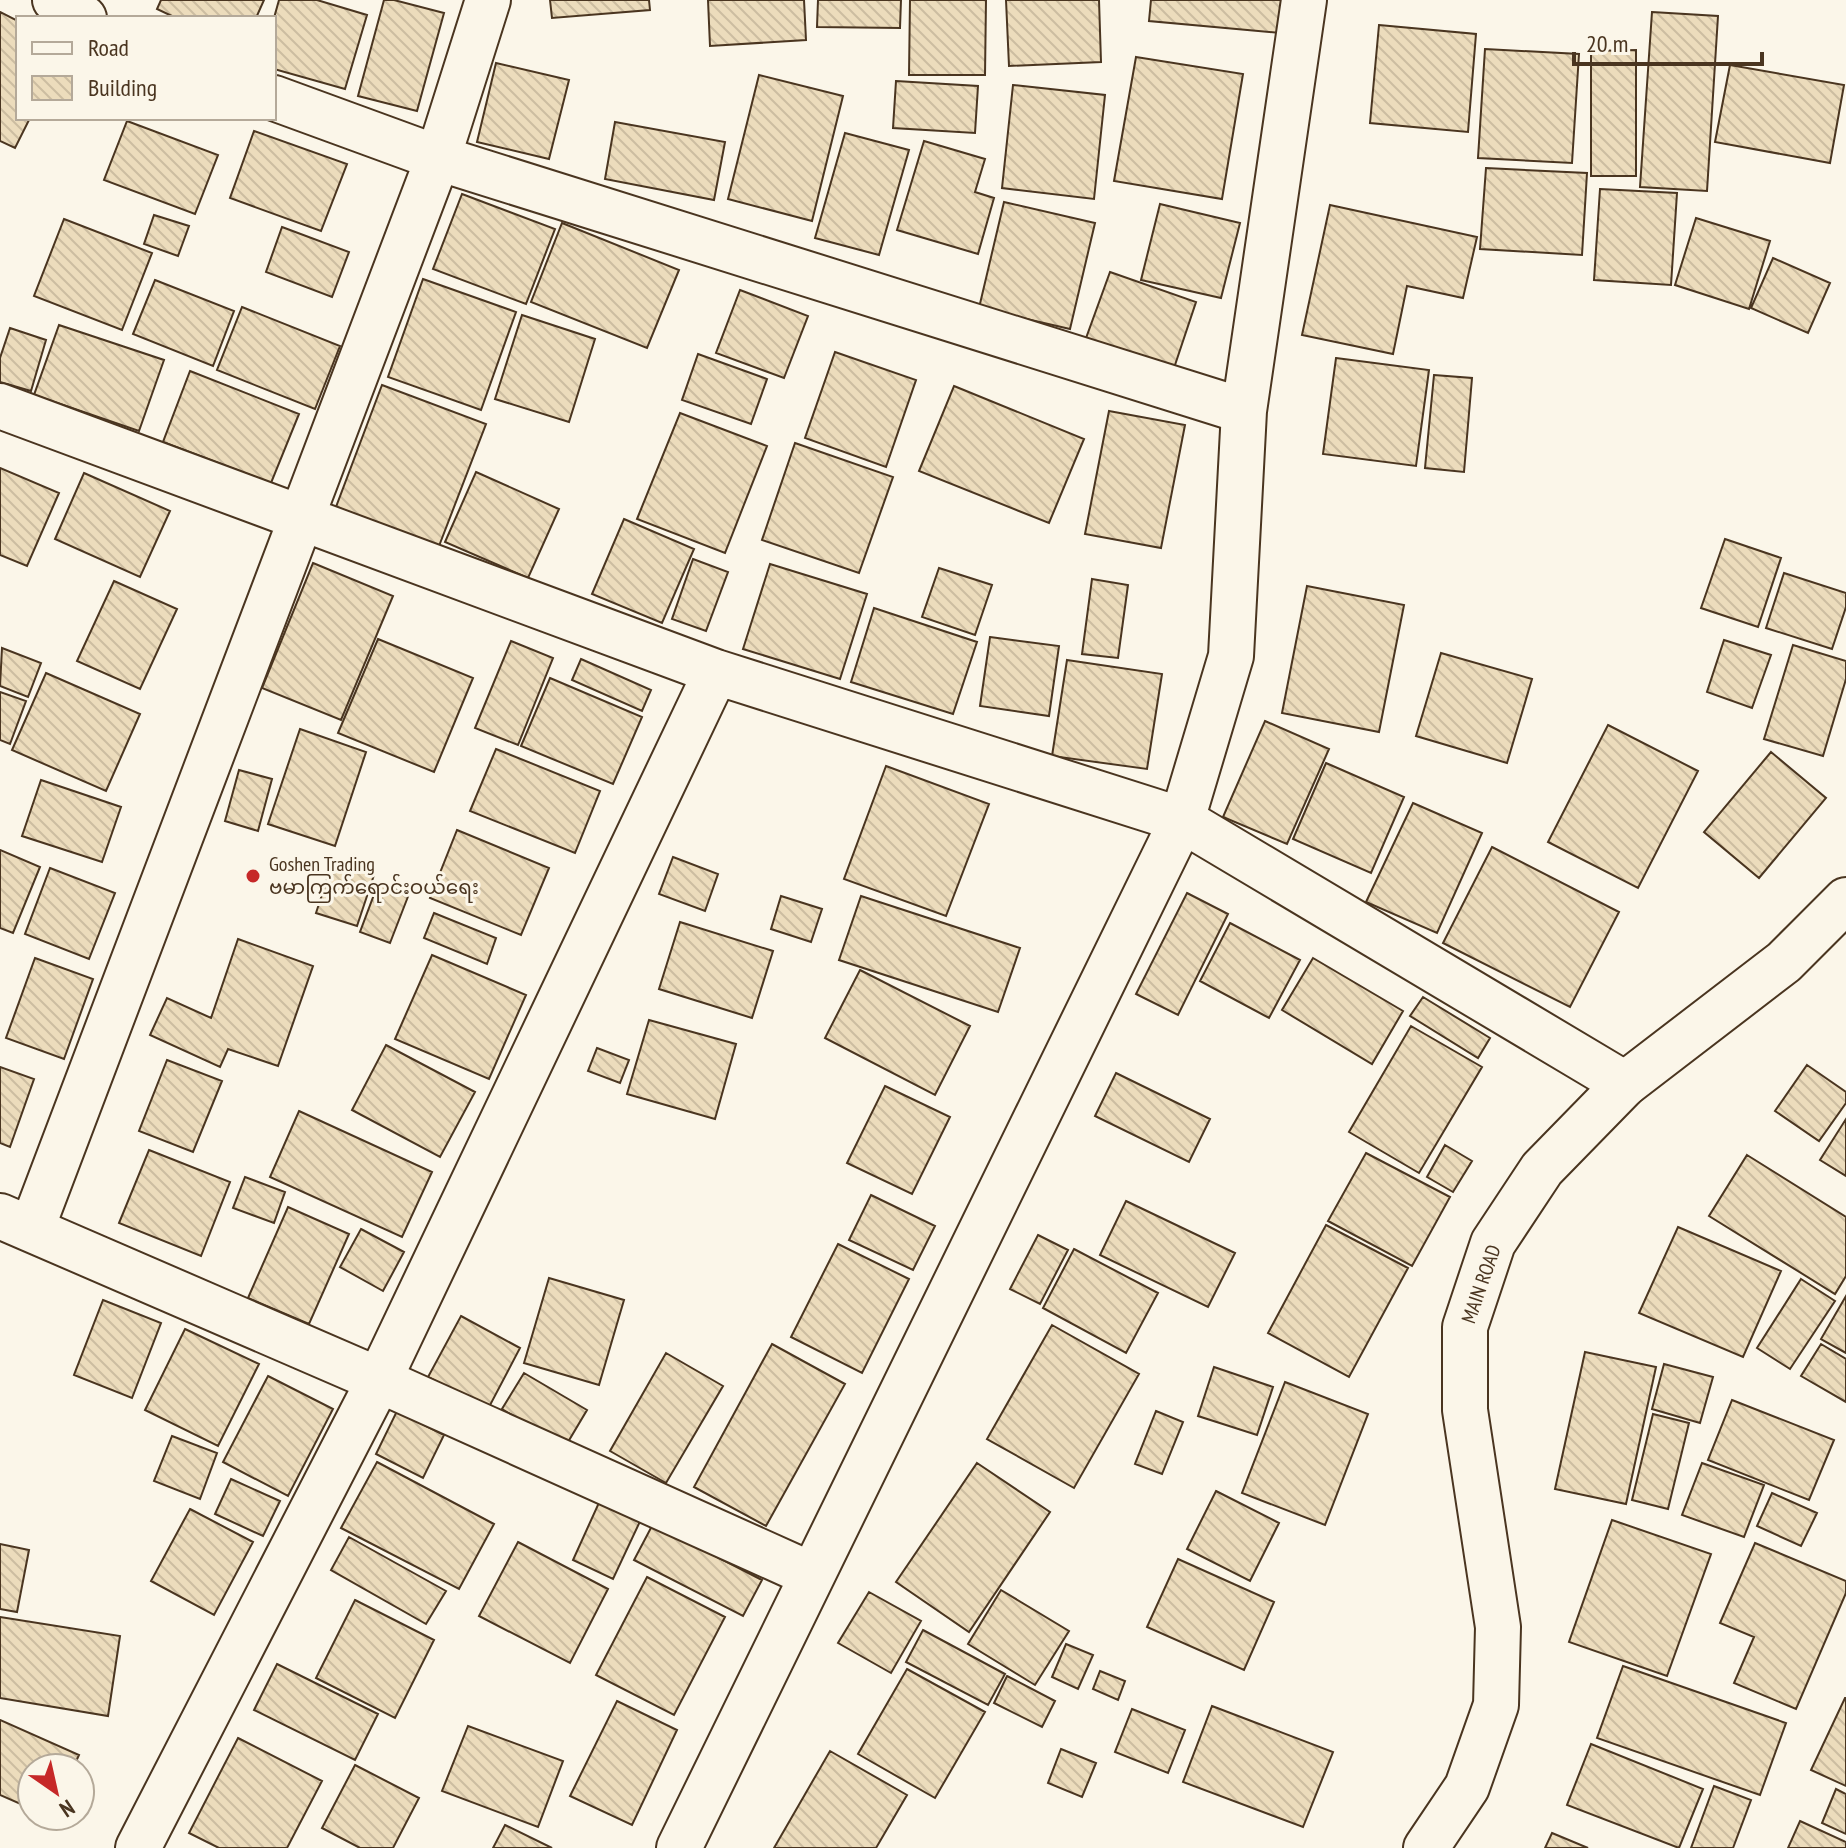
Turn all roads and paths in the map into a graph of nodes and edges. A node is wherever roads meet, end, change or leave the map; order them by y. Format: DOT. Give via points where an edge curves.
graph roads {
  1 [pos="55,0"];
  2 [pos="488,0"];
  3 [pos="1304,0"];
  4 [pos="81,16"];
  5 [pos="276,99"];
  6 [pos="438,158"];
  7 [pos="0,406"];
  8 [pos="1244,411"];
  9 [pos="301,519"];
  10 [pos="716,672"];
  11 [pos="1182,820"];
  12 [pos="1846,900"];
  13 [pos="1625,1084"];
  14 [pos="16,1222"];
  15 [pos="379,1380"];
  16 [pos="812,1575"];
  17 [pos="138,1848"];
  18 [pos="679,1848"];
  19 [pos="1426,1848"];
  1 -- 4 [label="street"];
  2 -- 6 [label="street"];
  3 -- 8 [label="street"];
  5 -- 6 [label="street"];
  6 -- 8 [label="street"];
  6 -- 9 [label="street"];
  7 -- 9 [label="street"];
  8 -- 11 [label="street" via="1231,656"];
  9 -- 10 [label="street"];
  9 -- 14 [label="street"];
  10 -- 11 [label="street"];
  10 -- 15 [label="street"];
  11 -- 13 [label="street"];
  11 -- 16 [label="street"];
  12 -- 13 [label="street, MAIN ROAD" via="1784,962"];
  13 -- 19 [label="street, MAIN ROAD" via="1542,1169 1493,1243 1465,1327 1465,1410 1498,1627 1496,1705 1467,1787"];
  14 -- 15 [label="street"];
  15 -- 16 [label="street"];
  15 -- 17 [label="street"];
  16 -- 18 [label="street"];
}
